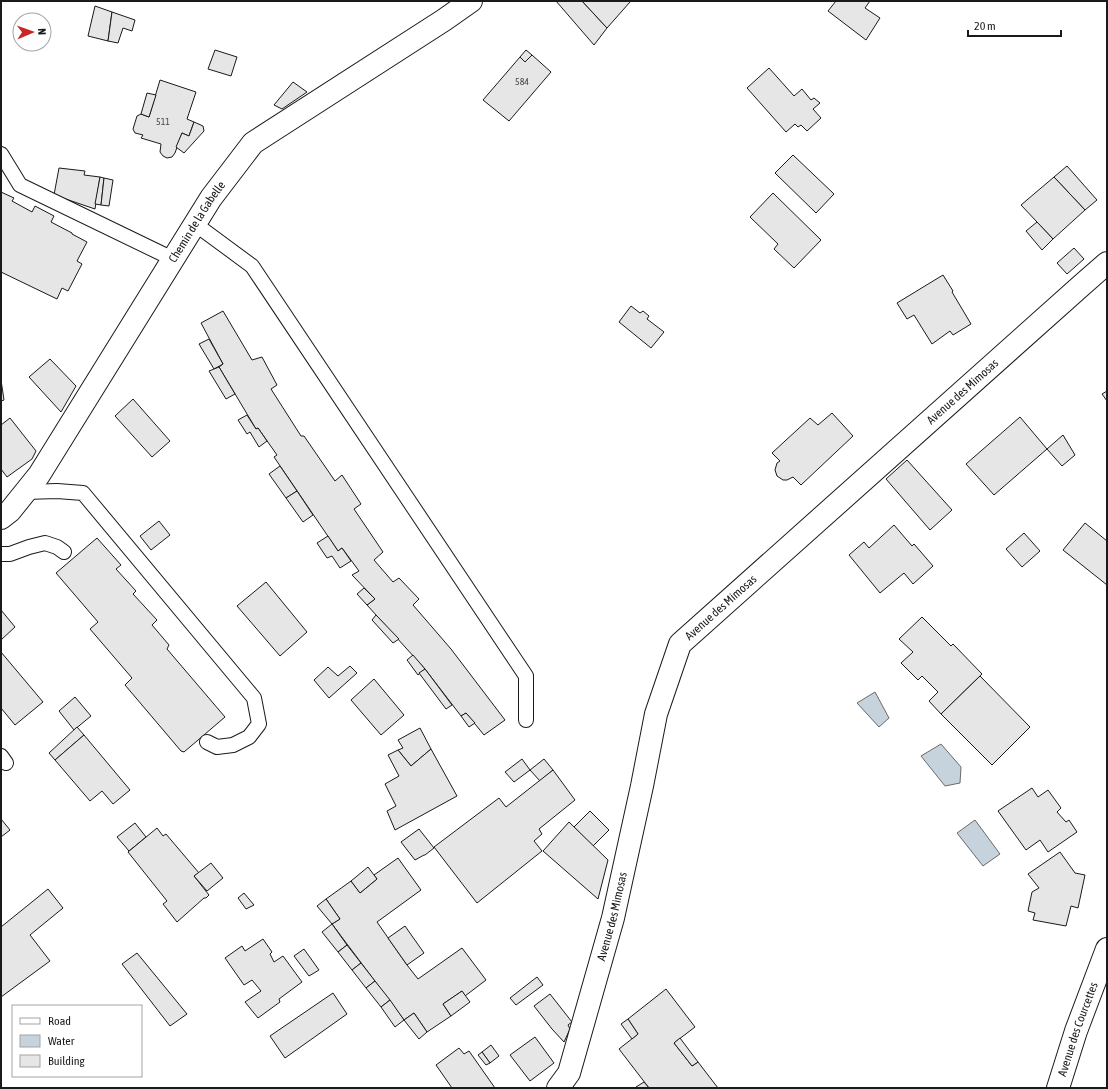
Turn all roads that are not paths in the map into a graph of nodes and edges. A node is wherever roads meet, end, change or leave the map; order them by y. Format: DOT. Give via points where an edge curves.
graph roads {
  1 [pos="471,1"];
  2 [pos="1,154"];
  3 [pos="195,224"];
  4 [pos="173,259"];
  5 [pos="1107,263"];
  6 [pos="25,492"];
  7 [pos="1,518"];
  8 [pos="64,552"];
  9 [pos="1,554"];
  10 [pos="526,720"];
  11 [pos="208,742"];
  12 [pos="1107,949"];
  13 [pos="558,1088"];
  14 [pos="1058,1088"];
  1 -- 3 [label="street, Chemin de la Gabelle" via="253,143 211,198"];
  2 -- 4 [label="lane" via="20,185"];
  3 -- 4 [label="street, Chemin de la Gabelle"];
  3 -- 10 [label="lane" via="252,266 526,676"];
  4 -- 6 [label="street, Chemin de la Gabelle" via="39,475"];
  5 -- 13 [label="street, Avenue des Mimosas" via="680,644 656,714 613,918 569,1073"];
  6 -- 7 [label="street, Chemin de la Gabelle"];
  6 -- 11 [label="lane" via="83,493 254,698 259,724 248,738 233,745 217,747"];
  8 -- 9 [label="lane" via="45,543 10,554"];
  12 -- 14 [label="street, Avenue des Courcettes"];
}
